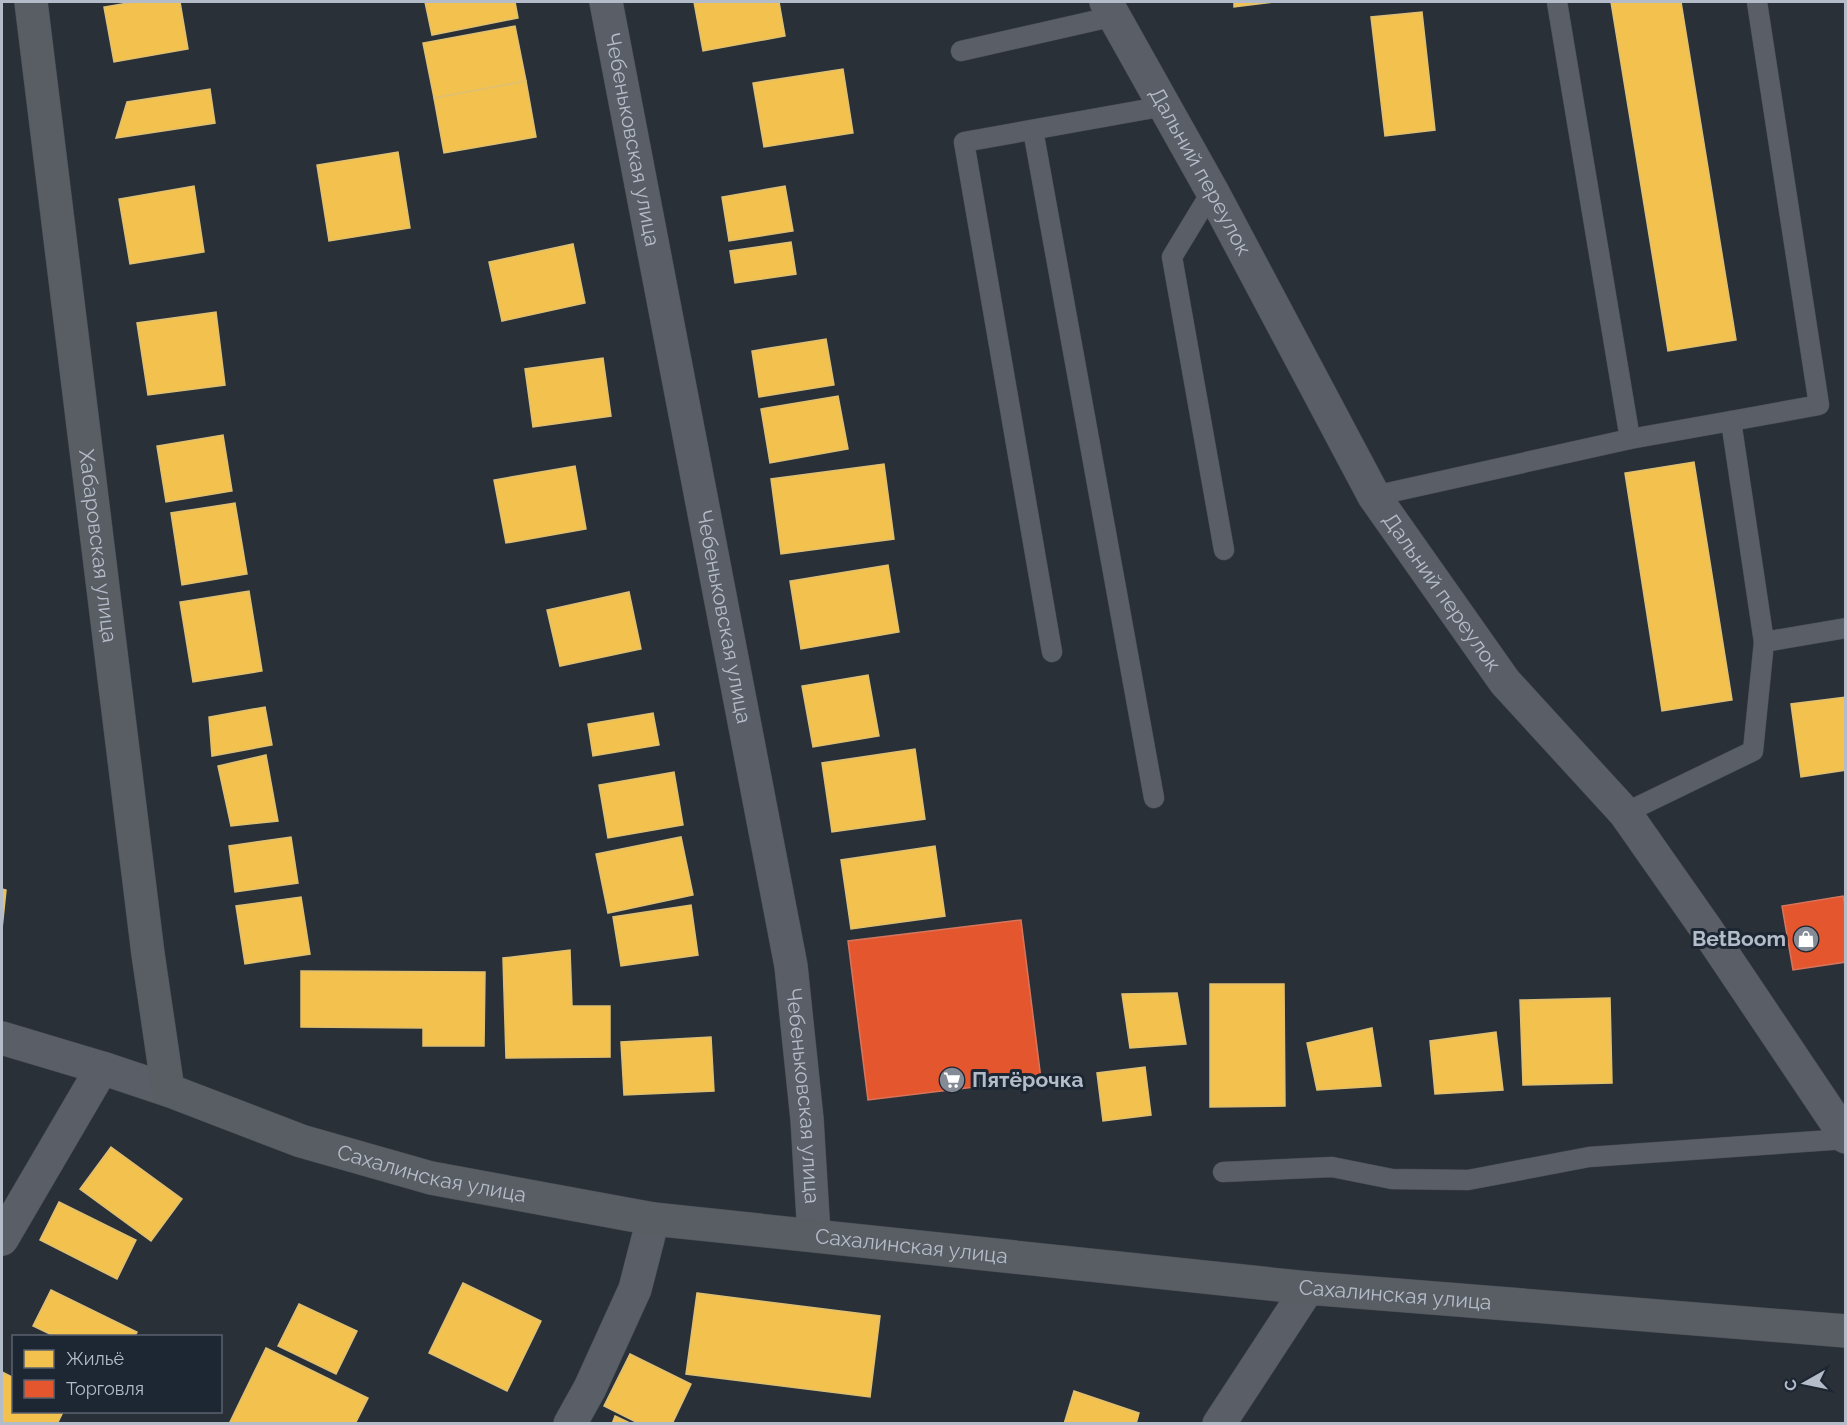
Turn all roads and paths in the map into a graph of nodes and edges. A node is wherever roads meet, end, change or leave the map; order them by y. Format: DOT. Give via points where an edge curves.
graph roads {
  1 [pos="31,2"];
  2 [pos="606,2"];
  3 [pos="1557,2"];
  4 [pos="1757,2"];
  5 [pos="1111,9"];
  6 [pos="961,51"];
  7 [pos="1164,106"];
  8 [pos="1033,130"];
  9 [pos="1212,191"];
  10 [pos="1731,421"];
  11 [pos="1629,439"];
  12 [pos="1374,496"];
  13 [pos="1224,550"];
  14 [pos="1845,628"];
  15 [pos="1764,642"];
  16 [pos="1052,652"];
  17 [pos="1154,798"];
  18 [pos="1625,813"];
  19 [pos="2,1038"];
  20 [pos="102,1068"];
  21 [pos="168,1090"];
  22 [pos="1845,1138"];
  23 [pos="1223,1172"];
  24 [pos="653,1219"];
  25 [pos="814,1235"];
  26 [pos="2,1239"];
  27 [pos="1308,1288"];
  28 [pos="1845,1331"];
  29 [pos="570,1424"];
  30 [pos="1219,1424"];
  1 -- 21 [label="main road, Хабаровская улица"];
  2 -- 25 [label="street, Чебеньковская улица" via="791,966"];
  3 -- 11 [label="lane"];
  4 -- 10 [label="lane" via="1819,405"];
  5 -- 6 [label="lane"];
  5 -- 7 [label="street, Дальний переулок"];
  7 -- 8 [label="lane"];
  7 -- 9 [label="street, Дальний переулок"];
  8 -- 16 [label="lane" via="964,142"];
  8 -- 17 [label="lane"];
  9 -- 12 [label="street, Дальний переулок"];
  9 -- 13 [label="lane" via="1172,258"];
  10 -- 11 [label="lane"];
  10 -- 15 [label="lane"];
  11 -- 12 [label="lane"];
  12 -- 18 [label="street, Дальний переулок" via="1505,682"];
  14 -- 15 [label="lane"];
  15 -- 18 [label="lane" via="1753,751"];
  18 -- 22 [label="street, Дальний переулок"];
  19 -- 20 [label="street, Сахалинская улица"];
  20 -- 21 [label="street, Сахалинская улица"];
  20 -- 26 [label="street"];
  21 -- 24 [label="main road, Сахалинская улица" via="301,1141 431,1178"];
  22 -- 23 [label="lane" via="1589,1157 1468,1180 1392,1179 1332,1167"];
  24 -- 25 [label="main road, Сахалинская улица"];
  24 -- 29 [label="street" via="635,1289"];
  25 -- 27 [label="main road, Сахалинская улица"];
  27 -- 28 [label="main road, Сахалинская улица"];
  27 -- 30 [label="street"];
}
